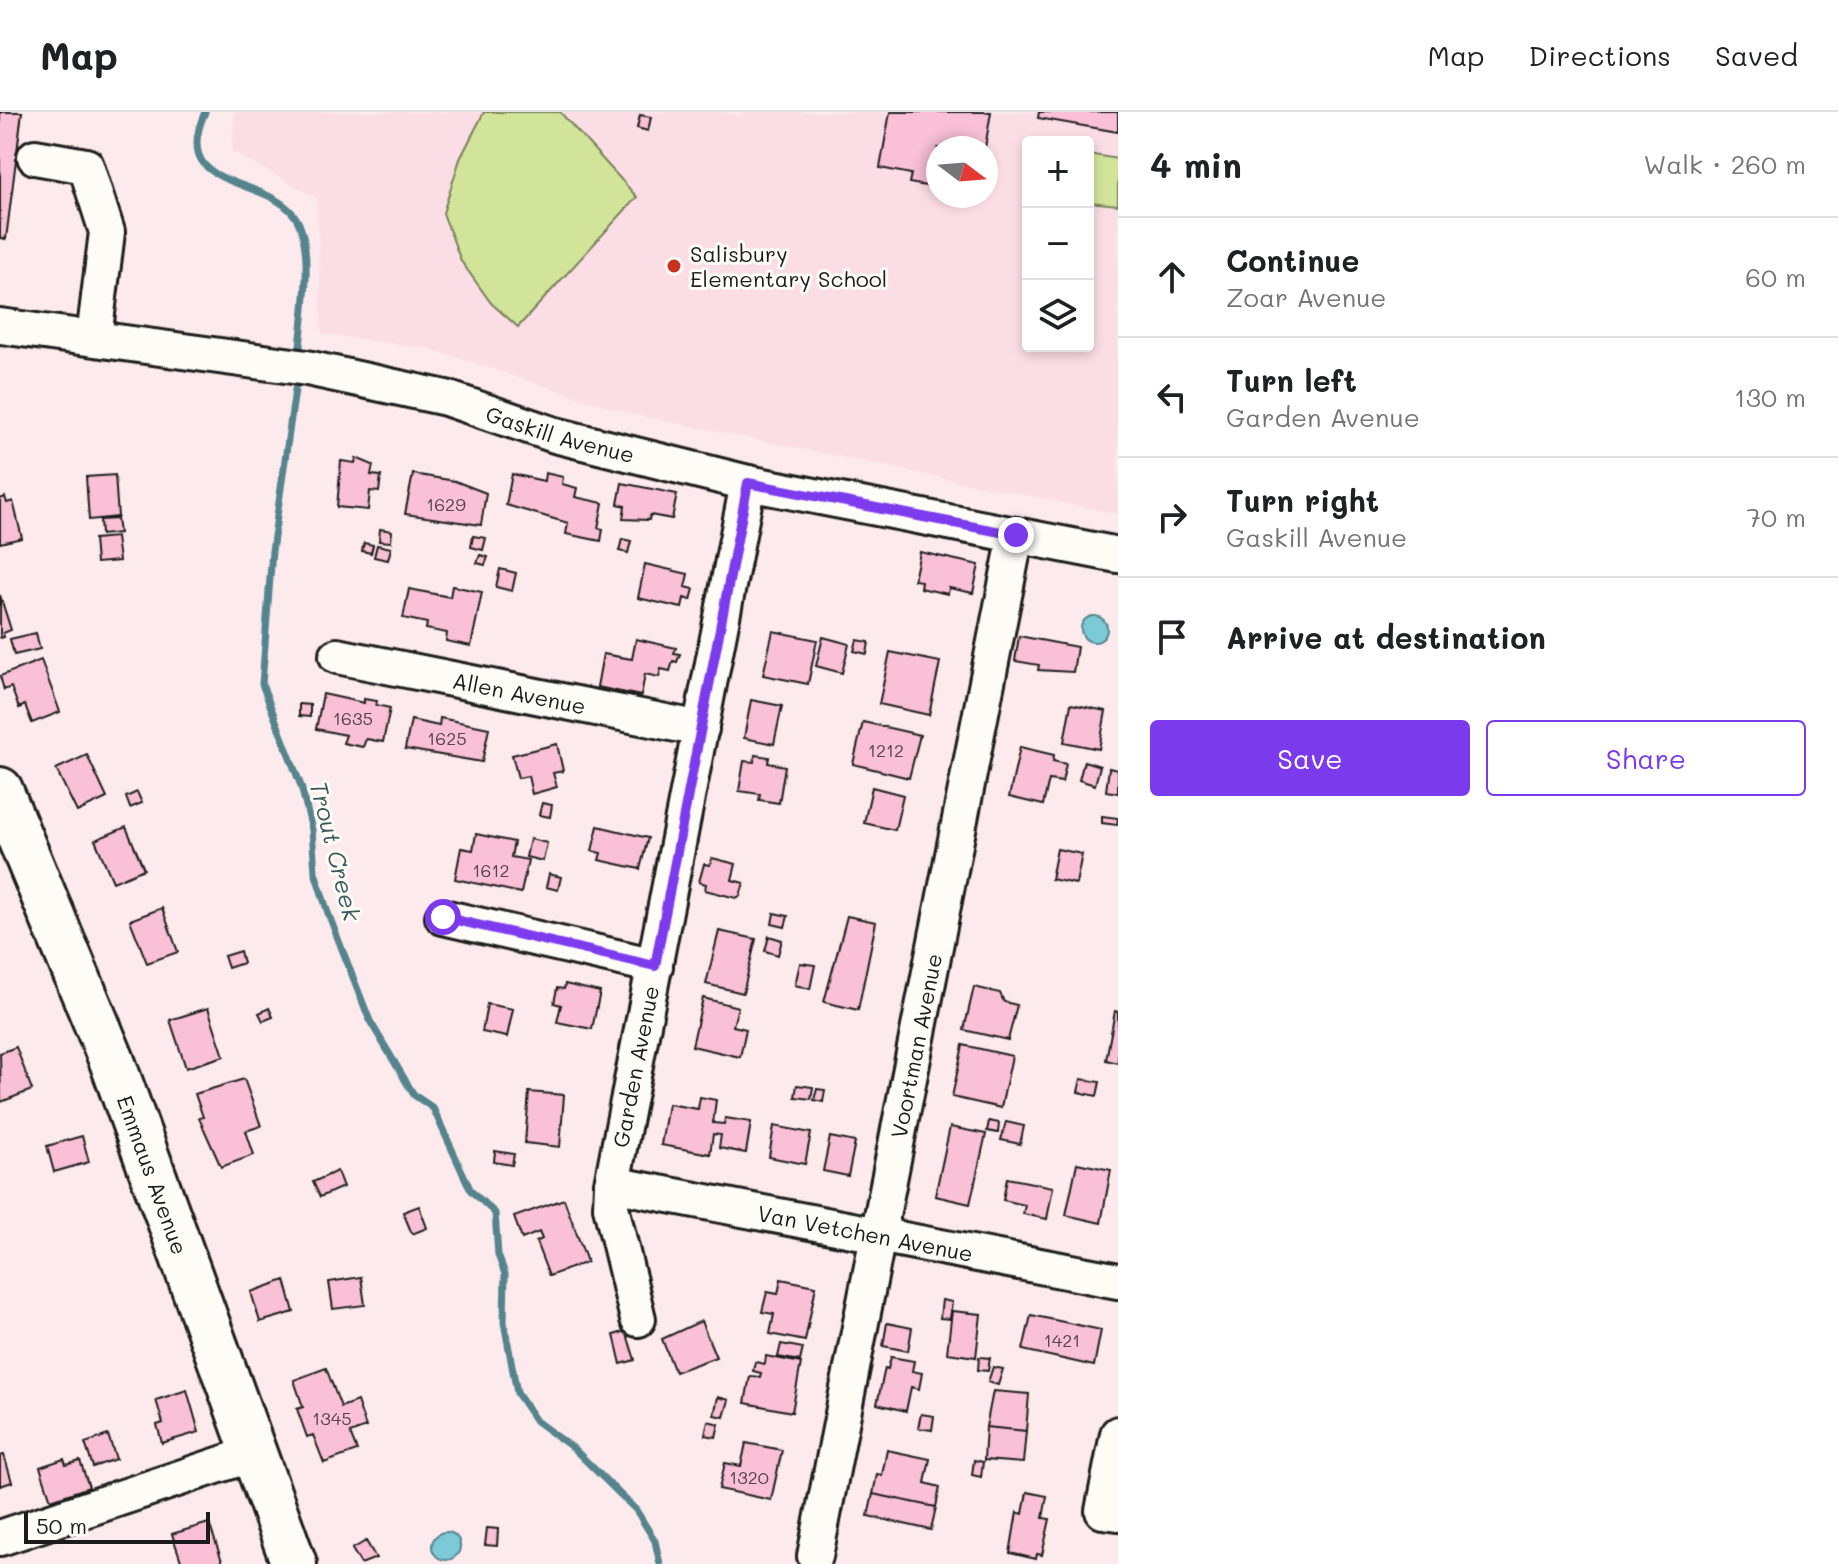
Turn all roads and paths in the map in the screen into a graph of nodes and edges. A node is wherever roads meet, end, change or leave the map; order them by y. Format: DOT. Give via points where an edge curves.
graph roads {
  1 [pos="35,157"];
  2 [pos="0,326"];
  3 [pos="94,338"];
  4 [pos="748,483"];
  5 [pos="1016,535"];
  6 [pos="1118,555"];
  7 [pos="337,656"];
  8 [pos="701,729"];
  9 [pos="0,790"];
  10 [pos="443,917"];
  11 [pos="655,966"];
  12 [pos="612,1184"];
  13 [pos="879,1235"];
  14 [pos="1118,1281"];
  15 [pos="638,1319"];
  16 [pos="1118,1434"];
  17 [pos="255,1453"];
  18 [pos="1111,1512"];
  19 [pos="0,1538"];
  20 [pos="815,1556"];
  21 [pos="294,1564"];
  1 -- 3 [label="street" via="86,166 107,232"];
  2 -- 3 [label="street, Gaskill Avenue"];
  3 -- 4 [label="street, Gaskill Avenue" via="295,367 446,398 555,435"];
  4 -- 5 [label="street, Gaskill Avenue"];
  4 -- 8 [label="street, Garden Avenue"];
  5 -- 6 [label="street, Gaskill Avenue"];
  5 -- 13 [label="street, Voortman Avenue"];
  7 -- 8 [label="street, Allen Avenue"];
  8 -- 11 [label="street, Garden Avenue"];
  9 -- 17 [label="main road, Emmaus Avenue" via="112,1061"];
  10 -- 11 [label="street"];
  11 -- 12 [label="street, Garden Avenue"];
  12 -- 13 [label="street, Van Vetchen Avenue"];
  12 -- 15 [label="street, Garden Avenue" via="611,1207"];
  13 -- 14 [label="street, Van Vetchen Avenue"];
  13 -- 20 [label="street, Voortman Avenue"];
  16 -- 18 [label="street"];
  17 -- 19 [label="street"];
  17 -- 21 [label="main road, Emmaus Avenue"];
}
